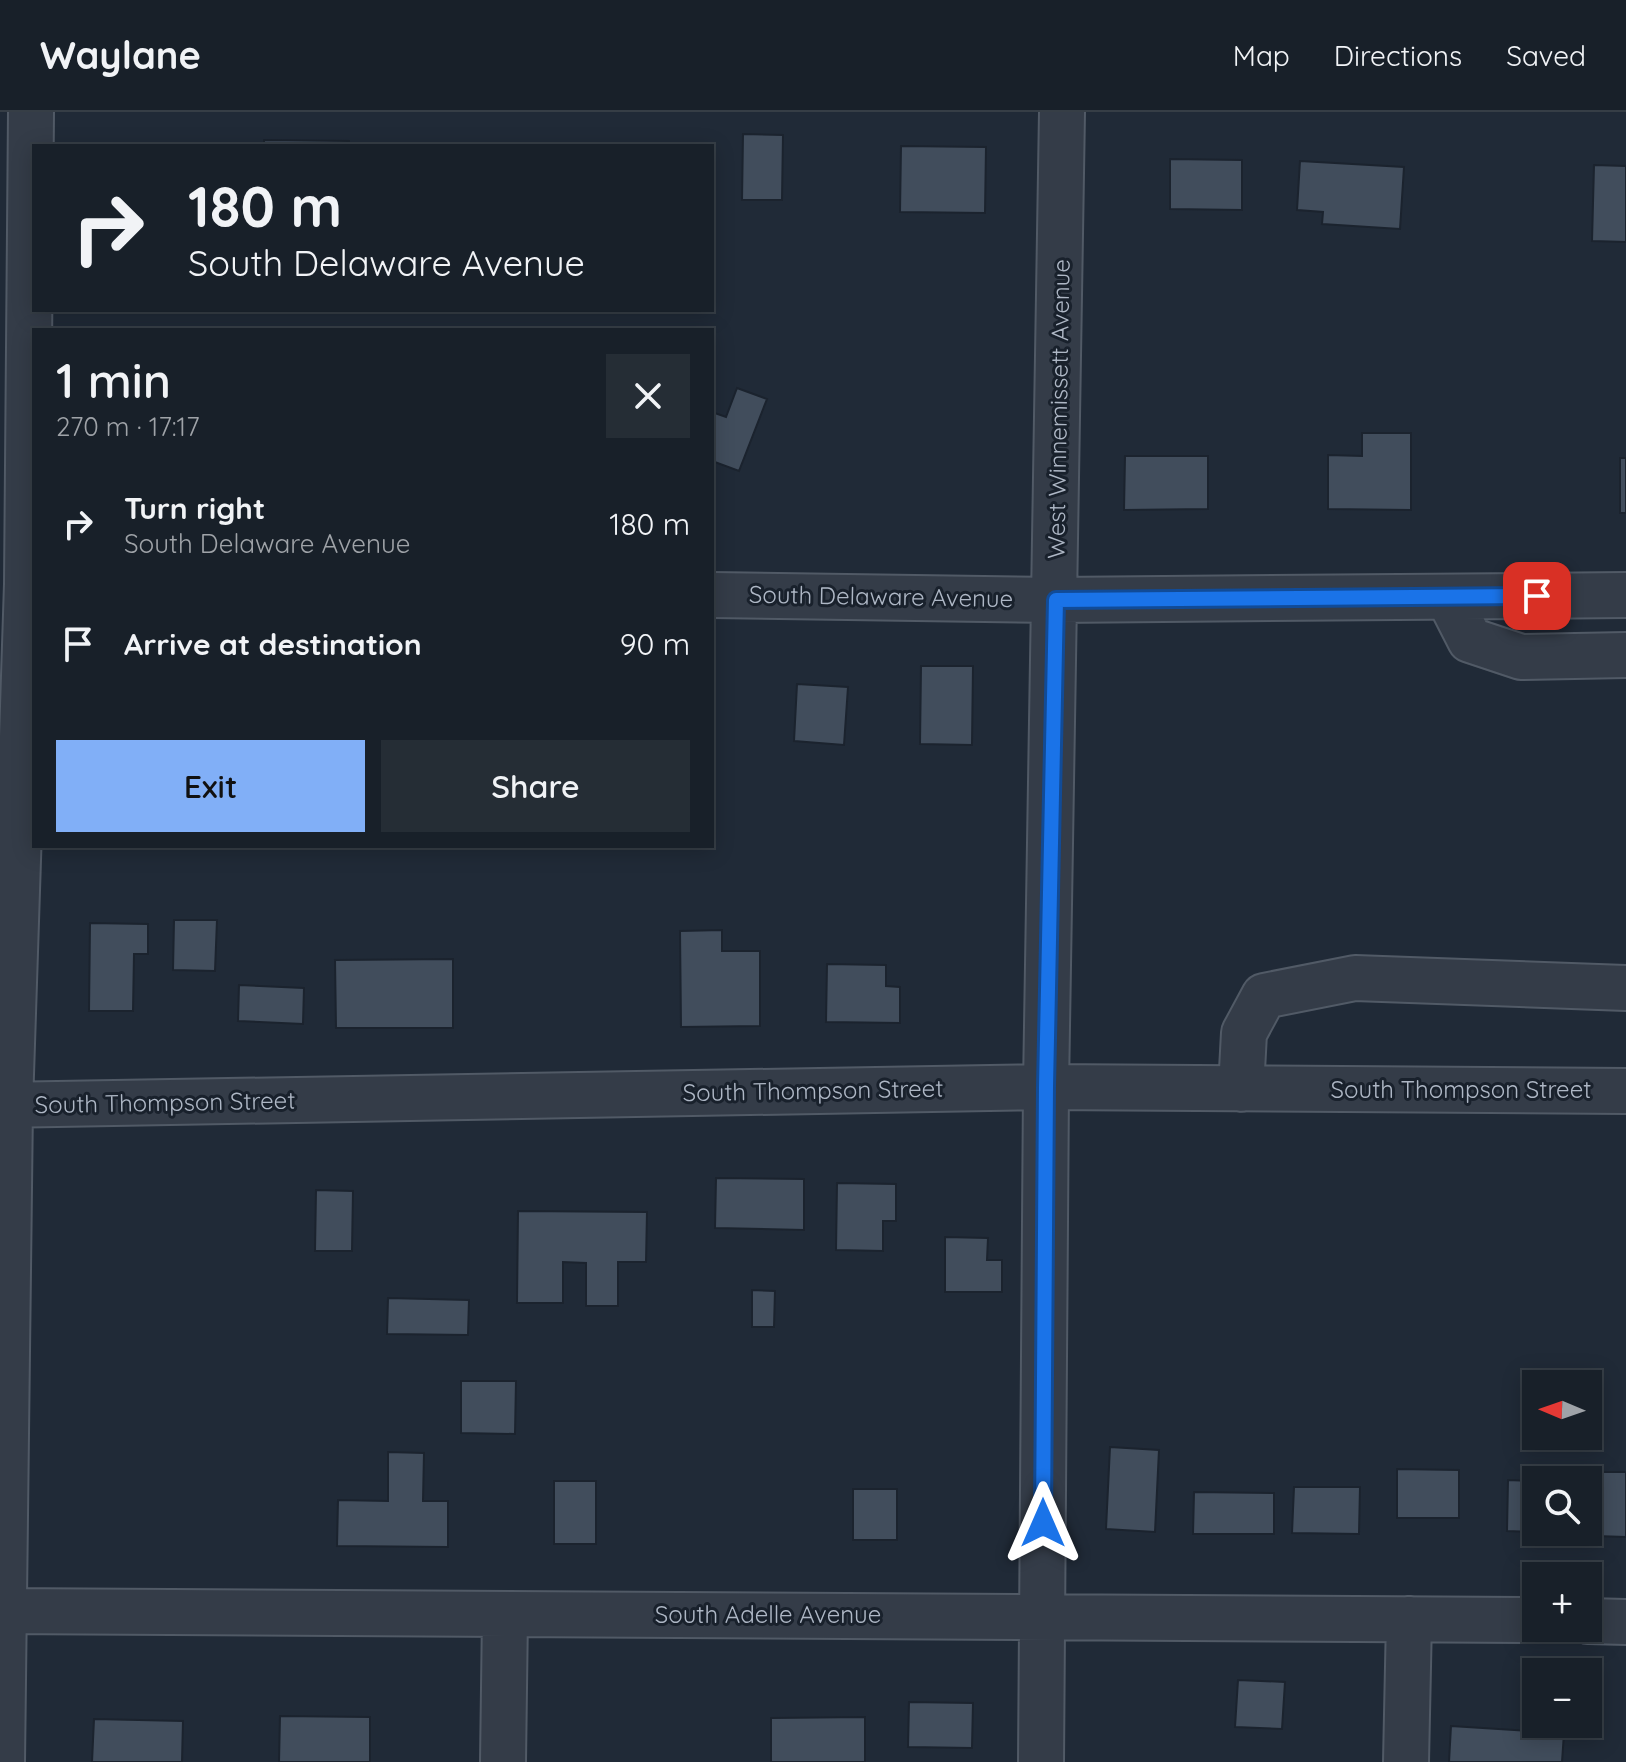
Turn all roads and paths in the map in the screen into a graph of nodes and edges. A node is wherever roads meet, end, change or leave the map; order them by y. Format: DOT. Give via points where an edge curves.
graph roads {
  1 [pos="31,112"];
  2 [pos="1062,112"];
  3 [pos="14,460"];
  4 [pos="20,584"];
  5 [pos="714,595"];
  6 [pos="1626,595"];
  7 [pos="1448,597"];
  8 [pos="1056,600"];
  9 [pos="1626,655"];
  10 [pos="1626,988"];
  11 [pos="1046,1087"];
  12 [pos="1241,1089"];
  13 [pos="1626,1091"];
  14 [pos="5,1105"];
  15 [pos="2,1611"];
  16 [pos="505,1614"];
  17 [pos="1043,1616"];
  18 [pos="1409,1619"];
  19 [pos="1522,1620"];
  20 [pos="1602,1621"];
  21 [pos="1626,1622"];
  22 [pos="2,1762"];
  23 [pos="503,1762"];
  24 [pos="1041,1762"];
  25 [pos="1406,1762"];
  1 -- 3 [label="street"];
  2 -- 8 [label="street, West Winnemissett Avenue"];
  3 -- 4 [label="street"];
  4 -- 14 [label="street"];
  5 -- 8 [label="street, South Delaware Avenue"];
  6 -- 7 [label="street, South Delaware Avenue"];
  7 -- 8 [label="street, South Delaware Avenue"];
  7 -- 9 [label="street" via="1470,640 1521,657"];
  8 -- 11 [label="street, West Winnemissett Avenue"];
  10 -- 12 [label="street" via="1355,978 1264,996 1244,1033"];
  11 -- 12 [label="street, South Thompson Street"];
  11 -- 14 [label="street, South Thompson Street"];
  11 -- 17 [label="street, West Winnemissett Avenue"];
  12 -- 13 [label="street, South Thompson Street"];
  14 -- 15 [label="street"];
  15 -- 16 [label="street, South Adelle Avenue"];
  15 -- 22 [label="street"];
  16 -- 17 [label="street, South Adelle Avenue"];
  16 -- 23 [label="street"];
  17 -- 18 [label="street, South Adelle Avenue"];
  17 -- 24 [label="street, West Winnemissett Avenue"];
  18 -- 19 [label="street, South Adelle Avenue"];
  18 -- 25 [label="street"];
  20 -- 21 [label="street"];
}
